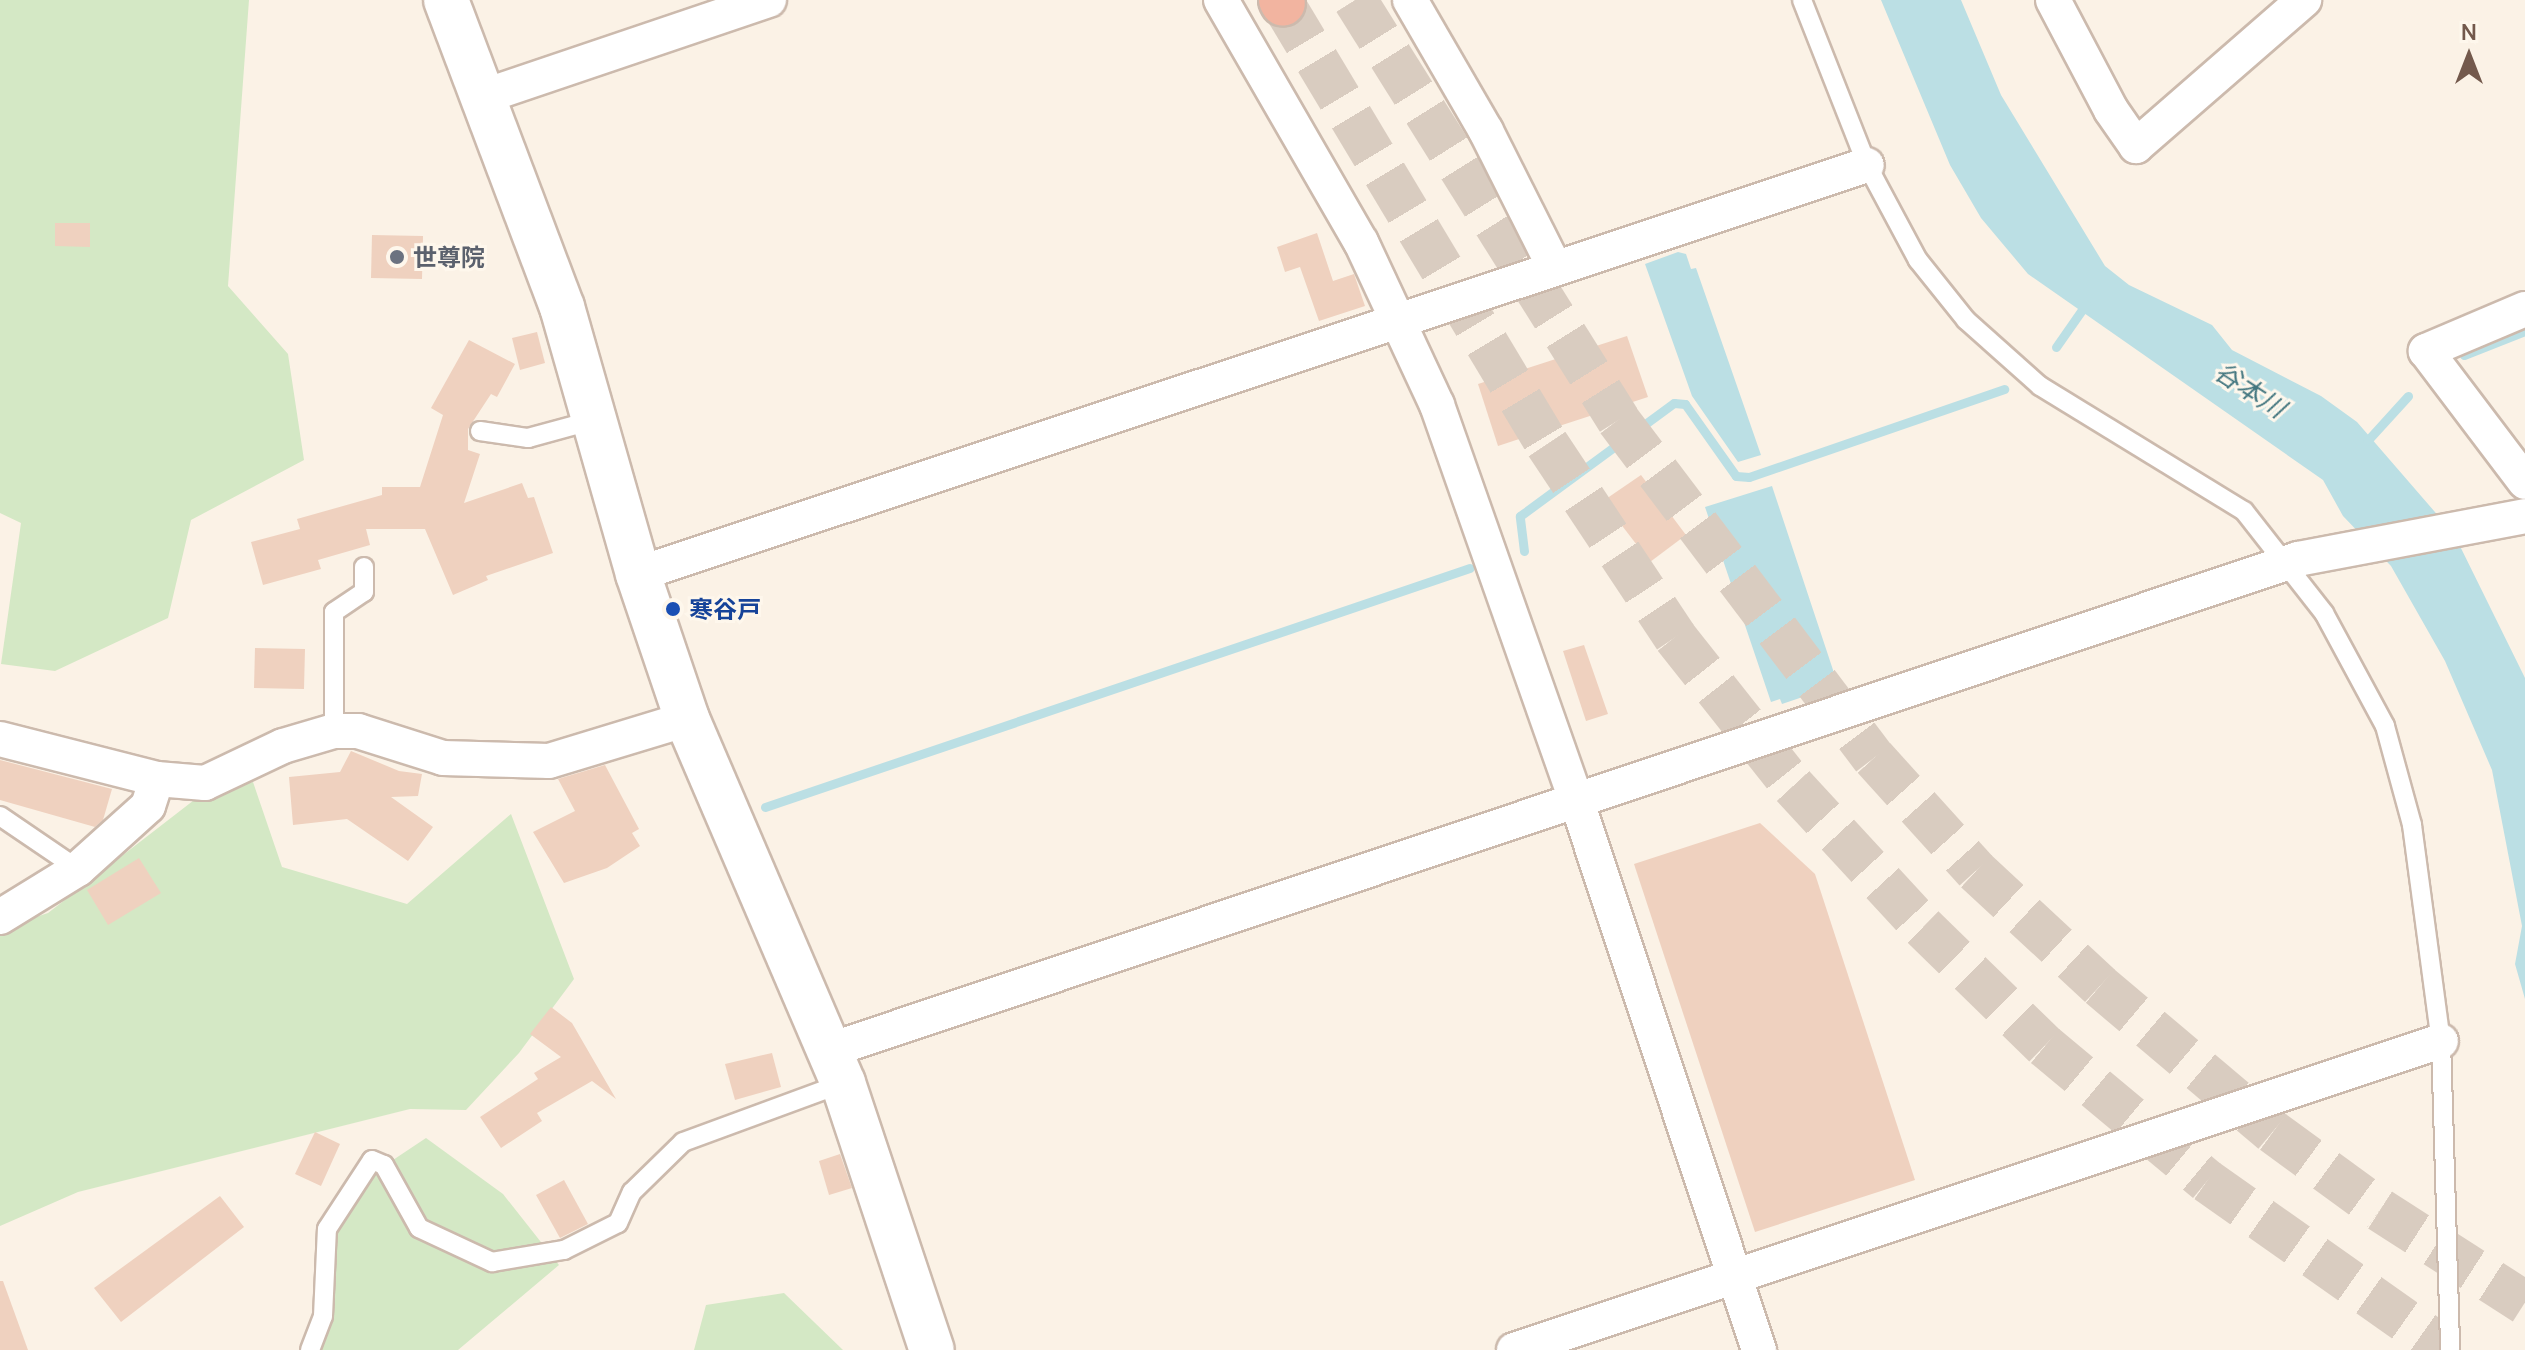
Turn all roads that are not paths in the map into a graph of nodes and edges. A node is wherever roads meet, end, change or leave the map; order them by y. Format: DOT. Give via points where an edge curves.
graph roads {
  1 [pos="446,0"];
  2 [pos="769,0"];
  3 [pos="1221,0"];
  4 [pos="1410,0"];
  5 [pos="1802,0"];
  6 [pos="2053,0"];
  7 [pos="2304,0"];
  8 [pos="482,97"];
  9 [pos="1867,165"];
  10 [pos="1555,268"];
  11 [pos="2525,309"];
  12 [pos="1398,320"];
  13 [pos="594,419"];
  14 [pos="480,431"];
  15 [pos="2525,482"];
  16 [pos="2525,516"];
  17 [pos="2293,561"];
  18 [pos="364,567"];
  19 [pos="638,574"];
  20 [pos="687,719"];
  21 [pos="334,731"];
  22 [pos="0,739"];
  23 [pos="157,779"];
  24 [pos="1576,799"];
  25 [pos="0,816"];
  26 [pos="78,869"];
  27 [pos="0,917"];
  28 [pos="2441,1041"];
  29 [pos="837,1067"];
  30 [pos="1735,1276"];
  31 [pos="310,1350"];
  32 [pos="932,1350"];
  33 [pos="1514,1350"];
  34 [pos="1759,1350"];
  35 [pos="2450,1350"];
  1 -- 8 [label="street"];
  2 -- 8 [label="street"];
  3 -- 12 [label="street" via="1361,242"];
  4 -- 10 [label="street" via="1486,131"];
  5 -- 9 [label="lane"];
  6 -- 7 [label="street" via="2136,146"];
  8 -- 13 [label="street" via="562,307"];
  9 -- 10 [label="street"];
  9 -- 17 [label="lane" via="1918,260 1966,320 2040,386 2244,511"];
  10 -- 12 [label="street"];
  11 -- 15 [label="street" via="2426,351"];
  12 -- 19 [label="street"];
  12 -- 24 [label="street" via="1471,493"];
  13 -- 14 [label="lane" via="528,438"];
  13 -- 19 [label="street"];
  16 -- 17 [label="street"];
  17 -- 24 [label="street"];
  17 -- 28 [label="lane" via="2385,726 2404,784"];
  18 -- 21 [label="lane" via="364,592 334,612"];
  19 -- 20 [label="street"];
  20 -- 21 [label="street" via="549,761 443,758 358,731"];
  20 -- 29 [label="street"];
  21 -- 23 [label="street" via="283,746 205,783"];
  22 -- 23 [label="street"];
  23 -- 26 [label="street" via="148,806"];
  24 -- 29 [label="street"];
  24 -- 30 [label="street"];
  25 -- 26 [label="lane"];
  26 -- 27 [label="street"];
  28 -- 30 [label="street"];
  28 -- 35 [label="lane"];
  29 -- 31 [label="lane" via="683,1142 632,1192 618,1223 550,1252 492,1262 419,1228 384,1165 372,1160 327,1229 323,1316"];
  29 -- 32 [label="street"];
  30 -- 33 [label="street"];
  30 -- 34 [label="street"];
}
